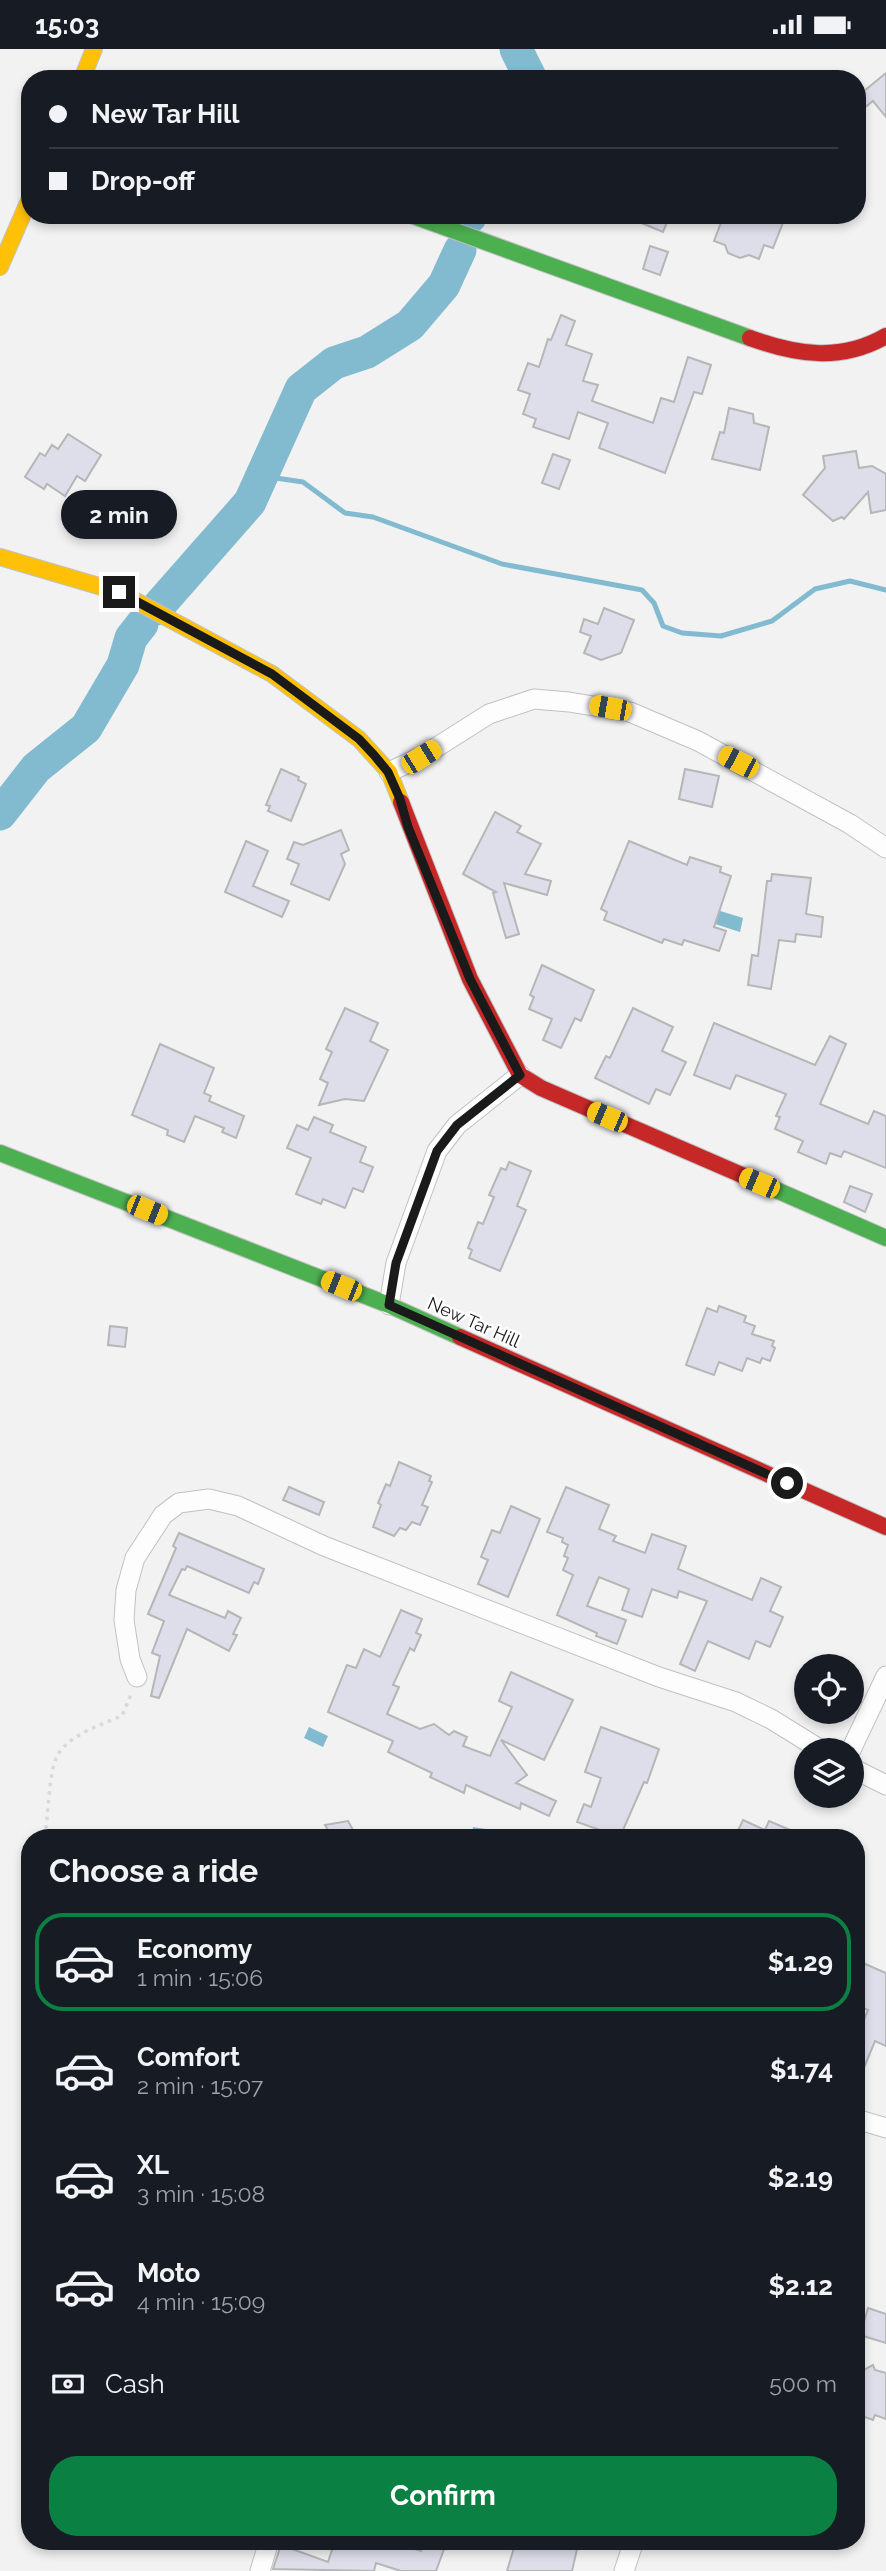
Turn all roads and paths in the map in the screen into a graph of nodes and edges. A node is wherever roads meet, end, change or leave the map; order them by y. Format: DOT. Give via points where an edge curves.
graph roads {
  1 [pos="94,49"];
  2 [pos="86,70"];
  3 [pos="21,219"];
  4 [pos="436,224"];
  5 [pos="0,267"];
  6 [pos="886,336"];
  7 [pos="0,558"];
  8 [pos="388,772"];
  9 [pos="886,848"];
  10 [pos="520,1075"];
  11 [pos="0,1153"];
  12 [pos="886,1238"];
  13 [pos="389,1305"];
  14 [pos="886,1527"];
  15 [pos="886,1676"];
  16 [pos="137,1677"];
  17 [pos="802,1738"];
  18 [pos="857,1738"];
  19 [pos="864,1773"];
  20 [pos="886,1785"];
  21 [pos="46,1829"];
  22 [pos="865,2121"];
  23 [pos="886,2127"];
  24 [pos="266,2550"];
  25 [pos="631,2550"];
  26 [pos="260,2571"];
  27 [pos="624,2571"];
  1 -- 2 [label="street"];
  3 -- 5 [label="street"];
  4 -- 6 [label="street" via="801,354 840,354"];
  7 -- 8 [label="street" via="119,592 272,674 359,739"];
  8 -- 9 [label="street" via="489,715 534,699 569,702 630,712 698,741"];
  8 -- 10 [label="street" via="470,979"];
  10 -- 12 [label="street"];
  10 -- 13 [label="street" via="457,1125 437,1151 396,1263"];
  11 -- 13 [label="street, New Tar Hill"];
  13 -- 14 [label="street, New Tar Hill"];
  15 -- 18 [label="street"];
  16 -- 17 [label="street" via="124,1621 135,1558 163,1515 179,1503 209,1499 239,1506 324,1546 736,1702"];
  16 -- 21 [label="path" via="122,1716 91,1728 58,1753"];
  19 -- 20 [label="street"];
  22 -- 23 [label="street"];
  24 -- 26 [label="street"];
  25 -- 27 [label="street"];
}
